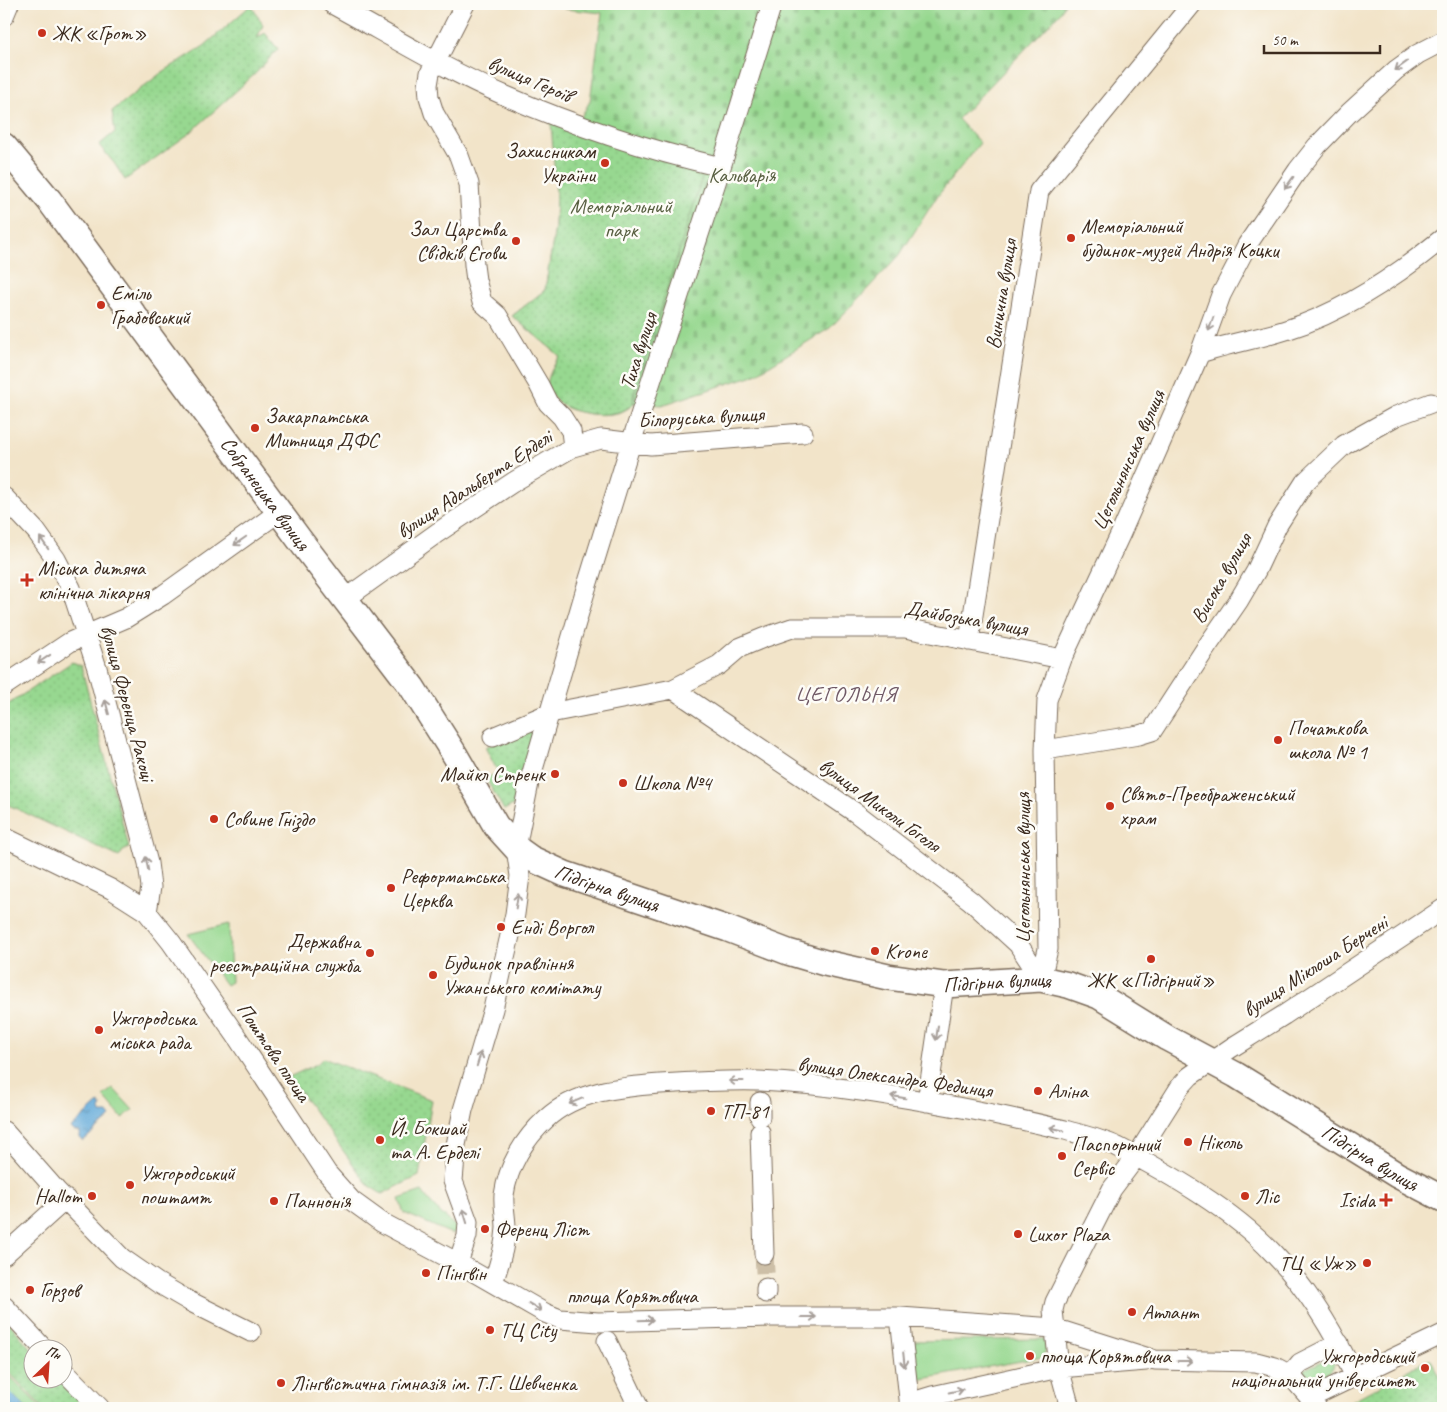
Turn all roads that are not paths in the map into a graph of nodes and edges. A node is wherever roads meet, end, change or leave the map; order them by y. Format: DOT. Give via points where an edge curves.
graph roads {
  1 [pos="9,4"];
  2 [pos="332,4"];
  3 [pos="465,4"];
  4 [pos="772,4"];
  5 [pos="1192,4"];
  6 [pos="4,16"];
  7 [pos="1443,41"];
  8 [pos="435,60"];
  9 [pos="4,146"];
  10 [pos="721,167"];
  11 [pos="1443,238"];
  12 [pos="1200,353"];
  13 [pos="1431,403"];
  14 [pos="802,433"];
  15 [pos="631,443"];
  16 [pos="573,447"];
  17 [pos="4,497"];
  18 [pos="279,512"];
  19 [pos="345,599"];
  20 [pos="86,634"];
  21 [pos="969,641"];
  22 [pos="1062,658"];
  23 [pos="4,686"];
  24 [pos="673,689"];
  25 [pos="550,713"];
  26 [pos="492,737"];
  27 [pos="1045,750"];
  28 [pos="4,837"];
  29 [pos="516,848"];
  30 [pos="1443,909"];
  31 [pos="147,912"];
  32 [pos="1041,979"];
  33 [pos="944,985"];
  34 [pos="1211,1061"];
  35 [pos="928,1102"];
  36 [pos="760,1117"];
  37 [pos="7,1134"];
  38 [pos="1136,1157"];
  39 [pos="66,1200"];
  40 [pos="1443,1200"];
  41 [pos="764,1254"];
  42 [pos="4,1255"];
  43 [pos="458,1262"];
  44 [pos="493,1282"];
  45 [pos="4,1306"];
  46 [pos="900,1316"];
  47 [pos="1054,1328"];
  48 [pos="251,1332"];
  49 [pos="1443,1334"];
  50 [pos="35,1340"];
  51 [pos="607,1341"];
  52 [pos="1339,1343"];
  53 [pos="1155,1360"];
  54 [pos="1059,1368"];
  55 [pos="1290,1375"];
  56 [pos="1355,1377"];
  57 [pos="72,1379"];
  58 [pos="1313,1403"];
  59 [pos="909,1406"];
  60 [pos="100,1408"];
  61 [pos="639,1408"];
  62 [pos="1070,1408"];
  1 -- 6 [label="street"];
  2 -- 8 [label="street, вулиця Героїв"];
  3 -- 8 [label="street, вулиця Адальберта Ерделі"];
  4 -- 10 [label="street, Тиха вулиця"];
  5 -- 21 [label="street, Винична вулиця" via="1039,191"];
  7 -- 12 [label="street, Цегольнянська вулиця, one-way" via="1396,70 1349,113 1298,170 1247,245 1221,295"];
  8 -- 10 [label="street, вулиця Героїв" via="506,96 580,124 680,158"];
  8 -- 16 [label="street, вулиця Адальберта Ерделі" via="428,85 429,97 434,114 460,156 470,184 474,265 482,302 498,316 548,403 562,417 570,431"];
  9 -- 18 [label="main road, Собранецька вулиця" via="49,200"];
  10 -- 15 [label="street, Тиха вулиця"];
  11 -- 12 [label="street" via="1374,289 1323,315 1289,329"];
  12 -- 22 [label="street, Цегольнянська вулиця" via="1122,534"];
  13 -- 27 [label="street, Висока вулиця" via="1396,416 1344,445 1305,482 1277,526 1239,600 1152,731"];
  14 -- 15 [label="street, Білоруська вулиця" via="660,445"];
  15 -- 16 [label="street, Білоруська вулиця" via="601,439"];
  15 -- 25 [label="street, Тиха вулиця"];
  16 -- 19 [label="street, вулиця Адальберта Ерделі" via="508,486"];
  20 -- 17 [label="street, вулиця Ференца Ракоці, one-way" via="71,588 56,560 32,526"];
  18 -- 19 [label="main road, Собранецька вулиця"];
  18 -- 20 [label="street, one-way" via="163,595 126,618"];
  19 -- 29 [label="main road, Собранецька вулиця" via="412,687 496,826"];
  20 -- 23 [label="street, one-way"];
  31 -- 20 [label="street, вулиця Ференца Ракоці, one-way" via="151,886 148,864"];
  21 -- 22 [label="street, Дайбозька вулиця"];
  21 -- 24 [label="street, Дайбозька вулиця" via="905,628 792,628 739,648 719,666"];
  22 -- 27 [label="street, Цегольнянська вулиця" via="1048,700"];
  24 -- 25 [label="street, Дайбозька вулиця"];
  24 -- 32 [label="street, вулиця Миколи Гоголя" via="856,812 971,901 1018,944"];
  25 -- 26 [label="street, Дайбозька вулиця"];
  25 -- 29 [label="street, Тиха вулиця"];
  27 -- 32 [label="street, Цегольнянська вулиця" via="1048,949"];
  28 -- 31 [label="street, Поштова площа" via="111,889"];
  29 -- 33 [label="main road, Підгірна вулиця" via="564,874 788,952 888,977"];
  43 -- 29 [label="street, one-way" via="468,1222 453,1181 456,1145 515,914 520,876"];
  30 -- 34 [label="street, вулиця Міклоша Берчені"];
  31 -- 43 [label="street, Поштова площа" via="224,1018 327,1173 367,1213"];
  32 -- 33 [label="main road, Підгірна вулиця"];
  32 -- 34 [label="main road, Підгірна вулиця" via="1099,996"];
  33 -- 35 [label="street, one-way"];
  34 -- 38 [label="street, вулиця Міклоша Берчені" via="1180,1087"];
  34 -- 40 [label="main road, Підгірна вулиця"];
  38 -- 35 [label="street, вулиця Олександра Фединця, one-way" via="1088,1136 1016,1118"];
  35 -- 44 [label="street, вулиця Олександра Фединця, one-way" via="759,1081 692,1082 607,1090 560,1107 525,1141 515,1159 504,1198 506,1230"];
  36 -- 41 [label="street"];
  37 -- 39 [label="street"];
  38 -- 47 [label="street, вулиця Міклоша Берчені" via="1107,1198 1058,1293 1053,1310"];
  38 -- 52 [label="street, вулиця Олександра Фединця" via="1182,1183 1261,1241 1296,1280"];
  39 -- 42 [label="street"];
  39 -- 48 [label="street" via="122,1258 189,1301"];
  43 -- 44 [label="street, площа Корятовича"];
  44 -- 46 [label="street, площа Корятовича, one-way" via="544,1313 572,1321"];
  45 -- 50 [label="street"];
  46 -- 47 [label="street, площа Корятовича"];
  46 -- 59 [label="street, площа Корятовича, one-way"];
  47 -- 53 [label="street, площа Корятовича"];
  47 -- 54 [label="street"];
  49 -- 56 [label="street"];
  51 -- 61 [label="street"];
  52 -- 55 [label="street" via="1300,1363"];
  52 -- 56 [label="street, вулиця Олександра Фединця"];
  53 -- 54 [label="street, площа Корятовича"];
  53 -- 55 [label="street, площа Корятовича, one-way" via="1256,1362"];
  59 -- 54 [label="street, площа Корятовича, one-way" via="932,1396"];
  54 -- 62 [label="street"];
  55 -- 58 [label="street"];
  56 -- 58 [label="street"];
  57 -- 60 [label="street"];
}
